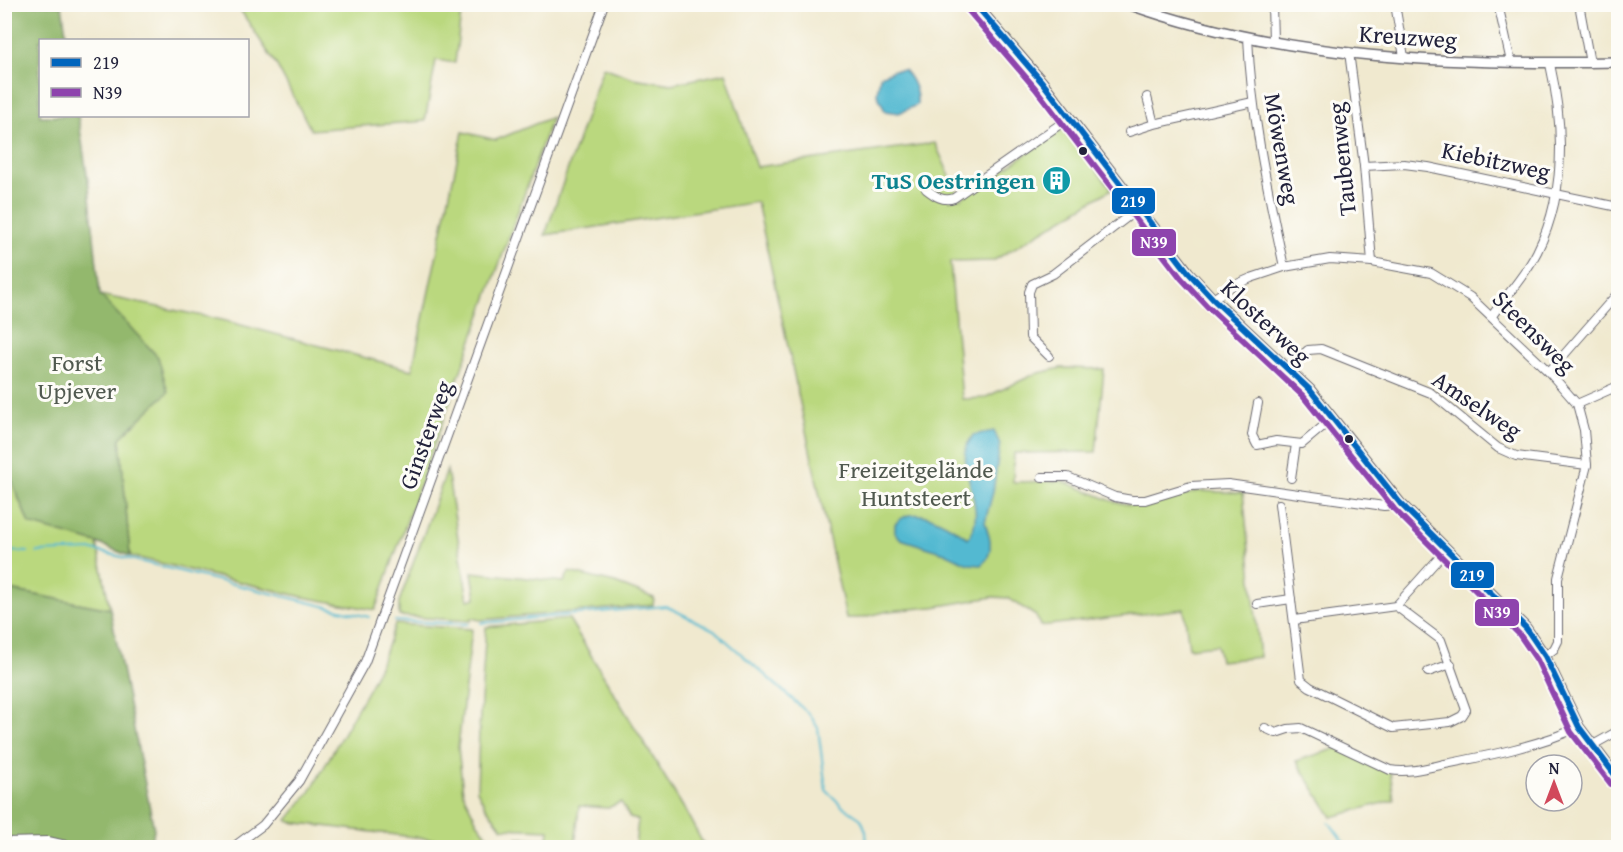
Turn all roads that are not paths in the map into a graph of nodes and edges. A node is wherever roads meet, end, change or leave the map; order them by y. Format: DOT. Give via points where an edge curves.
graph roads {
  1 [pos="604,4"];
  2 [pos="975,4"];
  3 [pos="1128,4"];
  4 [pos="1272,4"];
  5 [pos="1395,4"];
  6 [pos="1498,4"];
  7 [pos="1579,4"];
  8 [pos="1248,37"];
  9 [pos="1273,42"];
  10 [pos="1349,52"];
  11 [pos="1404,57"];
  12 [pos="1511,62"];
  13 [pos="1618,62"];
  14 [pos="1590,63"];
  15 [pos="1550,64"];
  16 [pos="1147,97"];
  17 [pos="1253,102"];
  18 [pos="1069,118"];
  19 [pos="1154,124"];
  20 [pos="1129,132"];
  21 [pos="1364,166"];
  22 [pos="926,189"];
  23 [pos="1556,194"];
  24 [pos="1618,207"];
  25 [pos="1139,208"];
  26 [pos="1372,262"];
  27 [pos="1284,267"];
  28 [pos="1618,293"];
  29 [pos="1212,299"];
  30 [pos="1492,316"];
  31 [pos="1049,356"];
  32 [pos="1287,369"];
  33 [pos="1549,372"];
  34 [pos="1618,386"];
  35 [pos="1258,403"];
  36 [pos="1577,404"];
  37 [pos="1333,418"];
  38 [pos="1296,444"];
  39 [pos="1587,465"];
  40 [pos="1042,477"];
  41 [pos="1291,478"];
  42 [pos="1401,503"];
  43 [pos="1279,504"];
  44 [pos="1447,549"];
  45 [pos="1291,599"];
  46 [pos="1257,604"];
  47 [pos="1396,606"];
  48 [pos="1294,620"];
  49 [pos="1545,656"];
  50 [pos="1451,664"];
  51 [pos="1428,672"];
  52 [pos="1579,727"];
  53 [pos="1265,728"];
  54 [pos="1618,731"];
  55 [pos="1593,745"];
  56 [pos="1618,779"];
  57 [pos="4,842"];
  58 [pos="79,848"];
  59 [pos="232,848"];
  1 -- 59 [label="street, Ginsterweg" via="365,662 299,781 263,825"];
  2 -- 18 [label="street, Klosterweg"];
  3 -- 8 [label="street, Kreuzweg"];
  4 -- 9 [label="street"];
  5 -- 11 [label="street"];
  6 -- 12 [label="street"];
  7 -- 14 [label="street"];
  8 -- 9 [label="street, Kreuzweg"];
  8 -- 17 [label="street, Möwenweg"];
  9 -- 10 [label="street, Kreuzweg"];
  10 -- 11 [label="street, Kreuzweg"];
  10 -- 21 [label="street, Taubenweg"];
  11 -- 12 [label="street, Kreuzweg"];
  12 -- 15 [label="street, Kreuzweg"];
  13 -- 14 [label="street, Kreuzweg"];
  14 -- 15 [label="street, Kreuzweg"];
  15 -- 23 [label="street" via="1560,120"];
  16 -- 19 [label="street"];
  17 -- 19 [label="street"];
  17 -- 27 [label="street, Möwenweg"];
  18 -- 22 [label="street" via="954,198 938,198"];
  18 -- 25 [label="street, Klosterweg"];
  19 -- 20 [label="street"];
  21 -- 23 [label="street, Kiebitzweg" via="1428,166"];
  21 -- 26 [label="street, Taubenweg"];
  23 -- 24 [label="street, Kiebitzweg"];
  23 -- 30 [label="street" via="1536,253"];
  25 -- 29 [label="street, Klosterweg"];
  25 -- 31 [label="street" via="1053,274 1032,284 1030,337"];
  26 -- 27 [label="street, Steensweg" via="1330,260"];
  26 -- 30 [label="street, Steensweg" via="1431,273"];
  27 -- 29 [label="street, Steensweg" via="1230,287"];
  28 -- 33 [label="street"];
  29 -- 32 [label="street, Klosterweg"];
  30 -- 33 [label="street, Steensweg"];
  32 -- 37 [label="street, Klosterweg"];
  32 -- 39 [label="street, Amselweg" via="1308,350 1321,349 1431,393 1498,448 1516,456"];
  33 -- 36 [label="street, Steensweg"];
  34 -- 36 [label="street"];
  35 -- 38 [label="street" via="1252,435 1257,445 1276,441"];
  36 -- 39 [label="street, Steensweg"];
  37 -- 38 [label="street" via="1302,444"];
  37 -- 42 [label="street, Klosterweg"];
  38 -- 41 [label="street"];
  39 -- 49 [label="street, Steensweg" via="1558,578 1558,641"];
  40 -- 42 [label="street" via="1068,477 1132,500 1146,500 1191,486 1228,484 1384,506"];
  42 -- 44 [label="street, Klosterweg"];
  43 -- 45 [label="street"];
  44 -- 47 [label="street"];
  44 -- 49 [label="street, Klosterweg" via="1508,608"];
  45 -- 46 [label="street"];
  45 -- 48 [label="street"];
  47 -- 48 [label="street"];
  47 -- 50 [label="street" via="1441,640"];
  48 -- 50 [label="street" via="1301,680 1393,728 1449,722 1462,716 1465,701"];
  49 -- 52 [label="street, Klosterweg"];
  50 -- 51 [label="street"];
  52 -- 53 [label="street" via="1487,755 1403,772 1390,770 1301,729 1276,733"];
  52 -- 55 [label="street, Klosterweg"];
  54 -- 55 [label="street"];
  55 -- 56 [label="street, Klosterweg"];
  57 -- 58 [label="street" via="48,841"];
}
